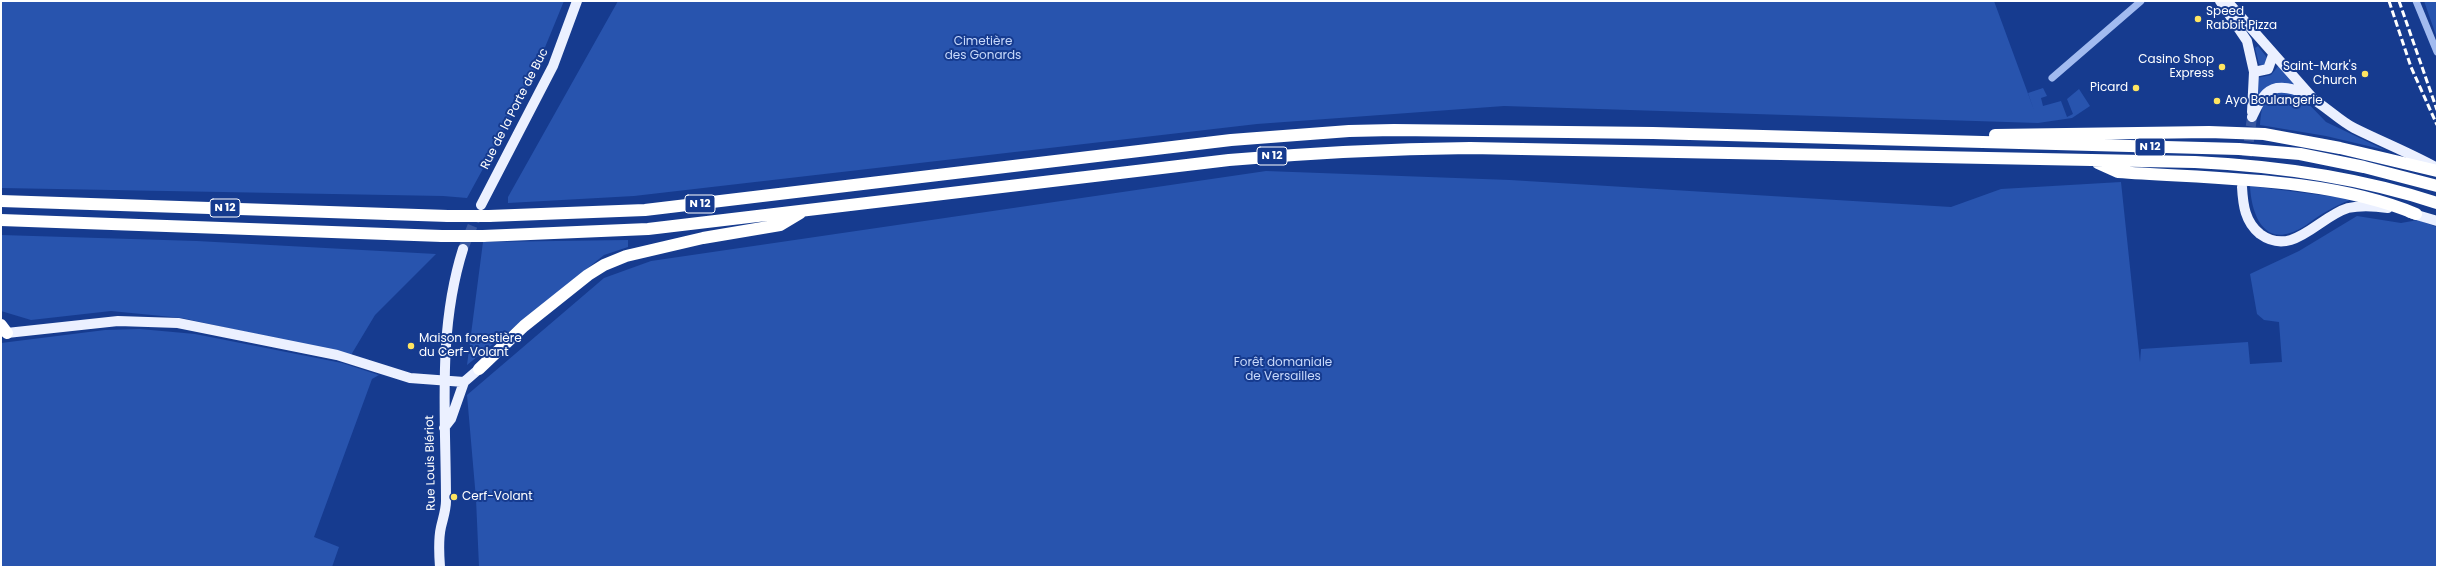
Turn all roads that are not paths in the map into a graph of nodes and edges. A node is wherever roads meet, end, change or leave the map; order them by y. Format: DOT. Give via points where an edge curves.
graph roads {
  1 [pos="577,1"];
  2 [pos="2141,1"];
  3 [pos="2220,1"];
  4 [pos="2227,1"];
  5 [pos="2416,1"];
  6 [pos="2437,52"];
  7 [pos="2273,55"];
  8 [pos="2254,72"];
  9 [pos="2052,78"];
  10 [pos="2313,99"];
  11 [pos="1967,142"];
  12 [pos="2093,161"];
  13 [pos="2437,168"];
  14 [pos="2437,171"];
  15 [pos="2437,186"];
  16 [pos="2242,187"];
  17 [pos="1,201"];
  18 [pos="2437,203"];
  19 [pos="481,205"];
  20 [pos="805,211"];
  21 [pos="2416,214"];
  22 [pos="1,220"];
  23 [pos="2437,221"];
  24 [pos="463,249"];
  25 [pos="3,331"];
  26 [pos="479,368"];
  27 [pos="444,382"];
  28 [pos="464,382"];
  29 [pos="444,428"];
  30 [pos="440,567"];
  1 -- 19 [label="main road, Rue de la Porte de Buc" via="553,66"];
  2 -- 9 [label="street"];
  3 -- 8 [label="main road" via="2247,41"];
  4 -- 7 [label="main road"];
  5 -- 6 [label="street"];
  7 -- 8 [label="main road" via="2268,70"];
  7 -- 10 [label="main road"];
  8 -- 10 [label="main road" via="2252,116 2262,97 2278,88 2289,89"];
  10 -- 13 [label="main road" via="2354,128"];
  11 -- 14 [label="highway" via="1989,135 2201,132 2264,134 2333,146"];
  11 -- 15 [label="highway, N 12" via="2300,154"];
  11 -- 17 [label="highway, N 12, bridge" via="1653,133 1348,131 1223,141 645,210 489,216"];
  12 -- 18 [label="highway, N 12" via="2195,162 2285,168 2338,176"];
  12 -- 20 [label="highway, N 12" via="1734,152 1395,149 1229,160"];
  12 -- 21 [label="highway" via="2118,172 2332,190 2393,204"];
  16 -- 21 [label="main road" via="2245,212 2250,223 2264,237 2276,242 2292,241 2337,213 2357,206 2380,207"];
  20 -- 22 [label="highway, N 12, bridge" via="648,229 483,236"];
  20 -- 26 [label="highway" via="780,225 703,238 626,256 604,265 524,326"];
  21 -- 23 [label="main road"];
  24 -- 27 [label="main road" via="451,304"];
  25 -- 27 [label="main road" via="118,321 178,323 337,355 410,378"];
  26 -- 28 [label="main road"];
  27 -- 28 [label="main road"];
  27 -- 29 [label="main road, Rue Louis Blériot"];
  28 -- 29 [label="main road" via="451,420"];
  29 -- 30 [label="main road, Rue Louis Blériot" via="446,499 439,546"];
}
